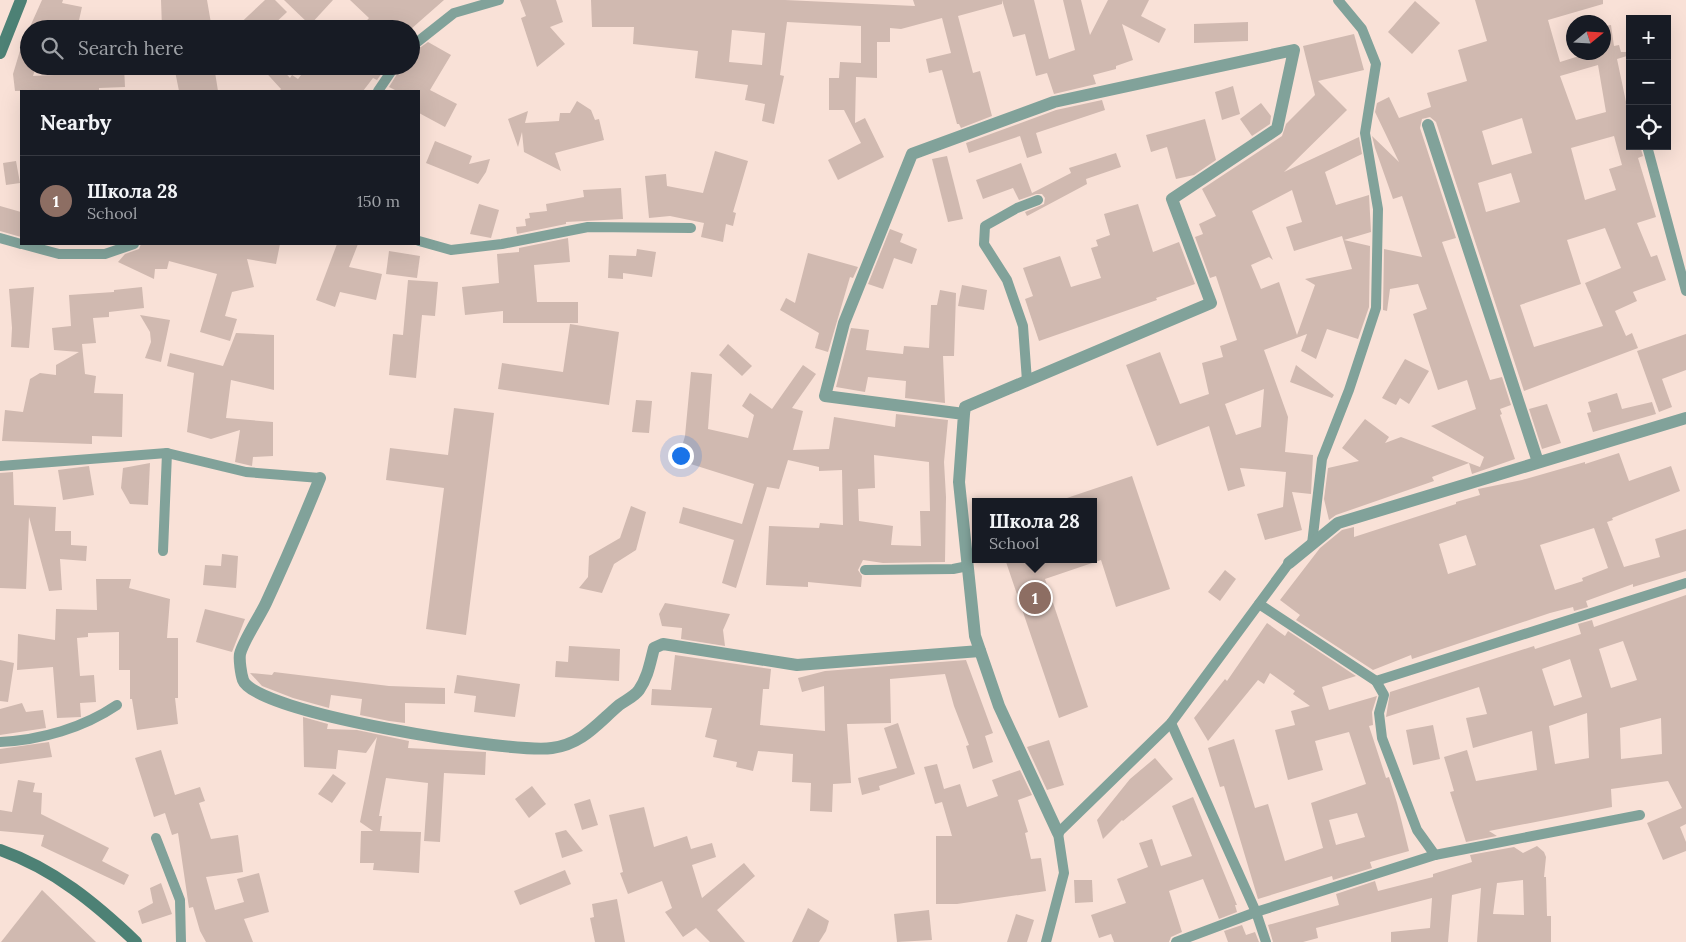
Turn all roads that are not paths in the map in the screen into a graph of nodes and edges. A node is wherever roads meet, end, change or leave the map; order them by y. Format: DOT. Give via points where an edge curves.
graph roads {
  1 [pos="21,0"];
  2 [pos="499,0"];
  3 [pos="1338,0"];
  4 [pos="420,40"];
  5 [pos="0,53"];
  6 [pos="389,75"];
  7 [pos="379,90"];
  8 [pos="1428,125"];
  9 [pos="1648,150"];
  10 [pos="1038,200"];
  11 [pos="691,228"];
  12 [pos="0,238"];
  13 [pos="420,242"];
  14 [pos="20,244"];
  15 [pos="25,245"];
  16 [pos="131,245"];
  17 [pos="1686,291"];
  18 [pos="1027,380"];
  19 [pos="964,414"];
  20 [pos="1686,418"];
  21 [pos="167,453"];
  22 [pos="1538,462"];
  23 [pos="0,466"];
  24 [pos="320,478"];
  25 [pos="1312,544"];
  26 [pos="163,551"];
  27 [pos="1289,563"];
  28 [pos="968,566"];
  29 [pos="865,570"];
  30 [pos="1686,583"];
  31 [pos="1259,604"];
  32 [pos="980,651"];
  33 [pos="1376,681"];
  34 [pos="117,705"];
  35 [pos="1171,723"];
  36 [pos="0,742"];
  37 [pos="1640,814"];
  38 [pos="1058,833"];
  39 [pos="156,838"];
  40 [pos="0,850"];
  41 [pos="1435,854"];
  42 [pos="1256,912"];
  43 [pos="136,942"];
  44 [pos="181,942"];
  45 [pos="1046,942"];
  46 [pos="1176,942"];
  47 [pos="1266,942"];
  1 -- 5 [label="main road"];
  2 -- 4 [label="lane" via="454,13"];
  3 -- 25 [label="lane" via="1362,29 1376,64 1365,133 1378,209 1376,308 1322,459"];
  6 -- 7 [label="lane"];
  8 -- 22 [label="street"];
  9 -- 17 [label="lane"];
  10 -- 18 [label="lane" via="985,226 984,244 1007,280 1023,326"];
  11 -- 13 [label="lane" via="588,227 502,244 451,250"];
  12 -- 14 [label="lane"];
  15 -- 16 [label="lane" via="59,254 105,254"];
  18 -- 19 [label="street" via="965,407"];
  18 -- 19 [label="street" via="1211,303 1172,199 1277,129 1294,50 1054,102 912,154 844,323 825,396"];
  19 -- 28 [label="street" via="959,482"];
  20 -- 22 [label="street"];
  21 -- 23 [label="lane"];
  21 -- 24 [label="lane" via="246,472"];
  21 -- 26 [label="lane"];
  22 -- 25 [label="street" via="1338,523"];
  24 -- 32 [label="street" via="266,603 240,654 244,682 255,693 282,704 453,741 522,749 553,748 585,737 638,692 648,675 654,648 663,644 797,665"];
  25 -- 27 [label="street"];
  27 -- 31 [label="lane"];
  28 -- 29 [label="lane"];
  28 -- 32 [label="street" via="975,636"];
  30 -- 33 [label="lane"];
  31 -- 33 [label="lane"];
  31 -- 35 [label="lane"];
  32 -- 38 [label="street" via="999,706"];
  33 -- 41 [label="lane" via="1384,695 1379,713 1382,738 1417,830"];
  34 -- 36 [label="lane" via="99,718 42,737"];
  35 -- 38 [label="lane"];
  35 -- 42 [label="lane"];
  37 -- 41 [label="lane"];
  38 -- 45 [label="lane" via="1064,874"];
  39 -- 44 [label="lane" via="180,900"];
  40 -- 43 [label="main road" via="59,877"];
  41 -- 42 [label="lane"];
  42 -- 46 [label="lane"];
  42 -- 47 [label="lane"];
}
